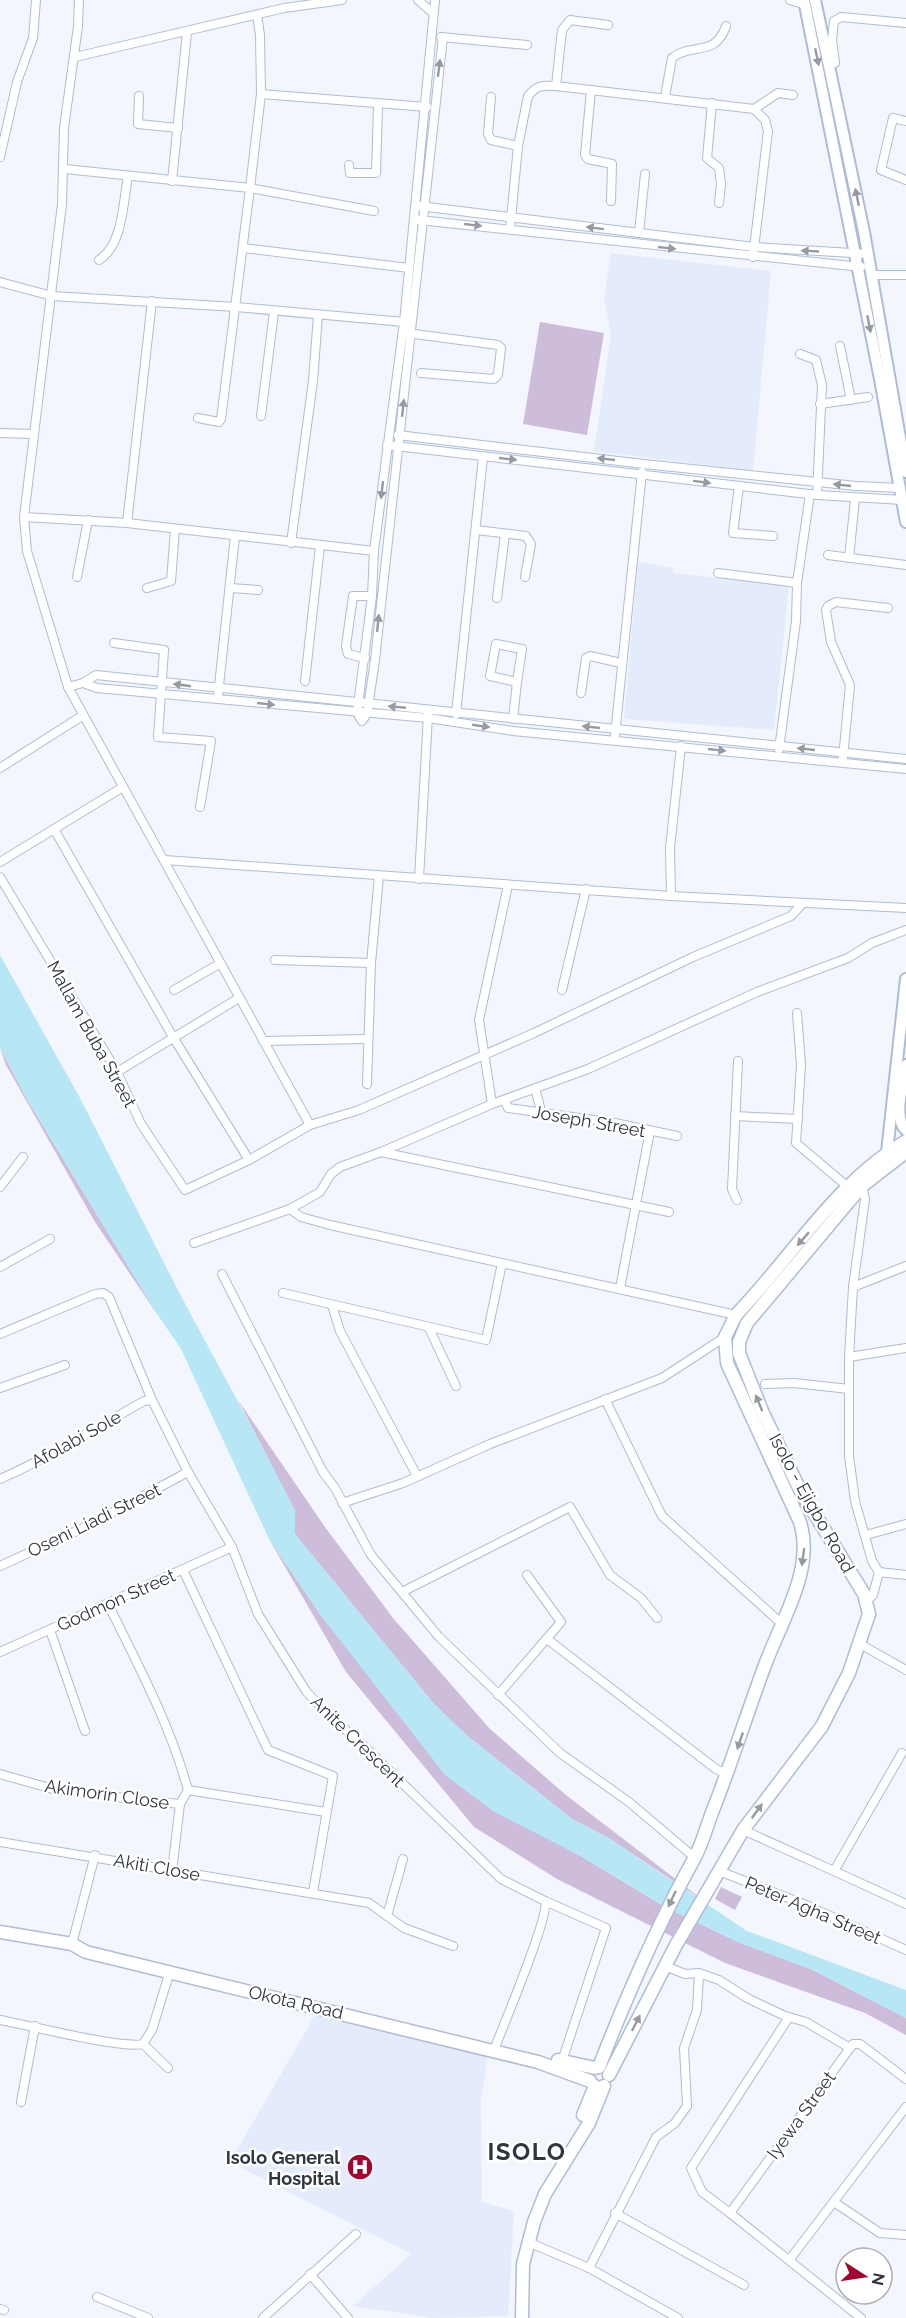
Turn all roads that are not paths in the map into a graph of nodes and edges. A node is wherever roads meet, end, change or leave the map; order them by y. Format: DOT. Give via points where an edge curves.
graph roads {
  1 [pos="36,0"];
  2 [pos="78,0"];
  3 [pos="342,0"];
  4 [pos="418,0"];
  5 [pos="435,0"];
  6 [pos="800,1"];
  7 [pos="433,13"];
  8 [pos="257,15"];
  9 [pos="906,24"];
  10 [pos="608,25"];
  11 [pos="726,26"];
  12 [pos="187,32"];
  13 [pos="433,36"];
  14 [pos="443,37"];
  15 [pos="527,45"];
  16 [pos="75,57"];
  17 [pos="830,64"];
  18 [pos="556,86"];
  19 [pos="591,90"];
  20 [pos="261,94"];
  21 [pos="793,95"];
  22 [pos="140,96"];
  23 [pos="491,97"];
  24 [pos="665,98"];
  25 [pos="712,103"];
  26 [pos="378,105"];
  27 [pos="427,107"];
  28 [pos="754,110"];
  29 [pos="906,121"];
  30 [pos="4,128"];
  31 [pos="178,128"];
  32 [pos="518,146"];
  33 [pos="0,157"];
  34 [pos="349,165"];
  35 [pos="65,169"];
  36 [pos="645,174"];
  37 [pos="128,176"];
  38 [pos="906,180"];
  39 [pos="172,181"];
  40 [pos="250,188"];
  41 [pos="611,201"];
  42 [pos="719,203"];
  43 [pos="419,206"];
  44 [pos="374,211"];
  45 [pos="511,218"];
  46 [pos="419,219"];
  47 [pos="510,229"];
  48 [pos="639,233"];
  49 [pos="754,247"];
  50 [pos="243,248"];
  51 [pos="854,254"];
  52 [pos="868,254"];
  53 [pos="753,257"];
  54 [pos="99,260"];
  55 [pos="856,267"];
  56 [pos="409,268"];
  57 [pos="871,272"];
  58 [pos="906,275"];
  59 [pos="0,282"];
  60 [pos="52,296"];
  61 [pos="152,301"];
  62 [pos="236,307"];
  63 [pos="274,312"];
  64 [pos="318,315"];
  65 [pos="404,322"];
  66 [pos="407,333"];
  67 [pos="840,346"];
  68 [pos="800,354"];
  69 [pos="421,373"];
  70 [pos="868,397"];
  71 [pos="851,400"];
  72 [pos="819,404"];
  73 [pos="261,416"];
  74 [pos="198,418"];
  75 [pos="0,433"];
  76 [pos="389,433"];
  77 [pos="33,434"];
  78 [pos="400,435"];
  79 [pos="387,446"];
  80 [pos="399,446"];
  81 [pos="483,457"];
  82 [pos="644,464"];
  83 [pos="906,471"];
  84 [pos="642,475"];
  85 [pos="818,482"];
  86 [pos="739,486"];
  87 [pos="900,488"];
  88 [pos="814,495"];
  89 [pos="855,499"];
  90 [pos="903,500"];
  91 [pos="24,517"];
  92 [pos="88,520"];
  93 [pos="906,522"];
  94 [pos="127,523"];
  95 [pos="175,530"];
  96 [pos="476,530"];
  97 [pos="505,534"];
  98 [pos="235,536"];
  99 [pos="773,536"];
  100 [pos="291,543"];
  101 [pos="320,546"];
  102 [pos="374,551"];
  103 [pos="828,555"];
  104 [pos="849,558"];
  105 [pos="906,565"];
  106 [pos="718,573"];
  107 [pos="77,577"];
  108 [pos="525,577"];
  109 [pos="797,583"];
  110 [pos="147,588"];
  111 [pos="230,588"];
  112 [pos="258,590"];
  113 [pos="372,596"];
  114 [pos="497,598"];
  115 [pos="888,608"];
  116 [pos="114,643"];
  117 [pos="365,658"];
  118 [pos="621,663"];
  119 [pos="305,681"];
  120 [pos="160,682"];
  121 [pos="517,682"];
  122 [pos="83,683"];
  123 [pos="68,687"];
  124 [pos="218,690"];
  125 [pos="159,693"];
  126 [pos="581,693"];
  127 [pos="217,699"];
  128 [pos="358,704"];
  129 [pos="368,705"];
  130 [pos="357,713"];
  131 [pos="367,714"];
  132 [pos="428,714"];
  133 [pos="456,714"];
  134 [pos="82,717"];
  135 [pos="513,719"];
  136 [pos="615,730"];
  137 [pos="614,739"];
  138 [pos="681,746"];
  139 [pos="780,746"];
  140 [pos="843,753"];
  141 [pos="779,757"];
  142 [pos="906,759"];
  143 [pos="843,762"];
  144 [pos="0,768"];
  145 [pos="906,769"];
  146 [pos="123,787"];
  147 [pos="200,807"];
  148 [pos="54,829"];
  149 [pos="165,860"];
  150 [pos="0,862"];
  151 [pos="379,876"];
  152 [pos="0,877"];
  153 [pos="419,879"];
  154 [pos="508,885"];
  155 [pos="586,889"];
  156 [pos="671,896"];
  157 [pos="802,904"];
  158 [pos="906,908"];
  159 [pos="906,930"];
  160 [pos="275,960"];
  161 [pos="371,963"];
  162 [pos="219,964"];
  163 [pos="906,979"];
  164 [pos="174,990"];
  165 [pos="562,990"];
  166 [pos="239,998"];
  167 [pos="797,1013"];
  168 [pos="172,1037"];
  169 [pos="367,1040"];
  170 [pos="263,1041"];
  171 [pos="483,1054"];
  172 [pos="738,1061"];
  173 [pos="906,1065"];
  174 [pos="117,1072"];
  175 [pos="367,1084"];
  176 [pos="536,1088"];
  177 [pos="505,1101"];
  178 [pos="492,1104"];
  179 [pos="541,1111"];
  180 [pos="735,1116"];
  181 [pos="798,1119"];
  182 [pos="310,1125"];
  183 [pos="906,1130"];
  184 [pos="650,1131"];
  185 [pos="677,1136"];
  186 [pos="906,1141"];
  187 [pos="381,1152"];
  188 [pos="887,1152"];
  189 [pos="906,1152"];
  190 [pos="23,1157"];
  191 [pos="249,1160"];
  192 [pos="862,1186"];
  193 [pos="0,1187"];
  194 [pos="848,1187"];
  195 [pos="737,1200"];
  196 [pos="634,1205"];
  197 [pos="290,1209"];
  198 [pos="669,1212"];
  199 [pos="50,1239"];
  200 [pos="194,1243"];
  201 [pos="502,1263"];
  202 [pos="906,1266"];
  203 [pos="0,1267"];
  204 [pos="222,1274"];
  205 [pos="853,1287"];
  206 [pos="620,1288"];
  207 [pos="283,1293"];
  208 [pos="332,1305"];
  209 [pos="736,1315"];
  210 [pos="429,1328"];
  211 [pos="0,1334"];
  212 [pos="725,1337"];
  213 [pos="906,1348"];
  214 [pos="849,1357"];
  215 [pos="65,1365"];
  216 [pos="765,1384"];
  217 [pos="456,1386"];
  218 [pos="0,1388"];
  219 [pos="849,1389"];
  220 [pos="606,1398"];
  221 [pos="152,1400"];
  222 [pos="189,1472"];
  223 [pos="417,1476"];
  224 [pos="0,1479"];
  225 [pos="342,1503"];
  226 [pos="816,1516"];
  227 [pos="800,1522"];
  228 [pos="906,1524"];
  229 [pos="866,1535"];
  230 [pos="232,1547"];
  231 [pos="0,1566"];
  232 [pos="183,1570"];
  233 [pos="879,1572"];
  234 [pos="527,1575"];
  235 [pos="906,1575"];
  236 [pos="402,1592"];
  237 [pos="867,1601"];
  238 [pos="108,1604"];
  239 [pos="657,1618"];
  240 [pos="781,1623"];
  241 [pos="50,1630"];
  242 [pos="547,1639"];
  243 [pos="860,1644"];
  244 [pos="0,1653"];
  245 [pos="906,1670"];
  246 [pos="498,1695"];
  247 [pos="85,1731"];
  248 [pos="902,1753"];
  249 [pos="0,1774"];
  250 [pos="727,1774"];
  251 [pos="188,1790"];
  252 [pos="180,1804"];
  253 [pos="326,1812"];
  254 [pos="743,1830"];
  255 [pos="0,1842"];
  256 [pos="94,1855"];
  257 [pos="403,1859"];
  258 [pos="692,1861"];
  259 [pos="172,1871"];
  260 [pos="834,1871"];
  261 [pos="717,1874"];
  262 [pos="313,1893"];
  263 [pos="545,1901"];
  264 [pos="905,1901"];
  265 [pos="387,1916"];
  266 [pos="0,1932"];
  267 [pos="72,1944"];
  268 [pos="453,1946"];
  269 [pos="906,1950"];
  270 [pos="665,1966"];
  271 [pos="171,1971"];
  272 [pos="699,1973"];
  273 [pos="789,2017"];
  274 [pos="0,2020"];
  275 [pos="35,2026"];
  276 [pos="143,2044"];
  277 [pos="496,2045"];
  278 [pos="850,2048"];
  279 [pos="562,2061"];
  280 [pos="597,2067"];
  281 [pos="168,2068"];
  282 [pos="906,2079"];
  283 [pos="599,2082"];
  284 [pos="21,2102"];
  285 [pos="906,2107"];
  286 [pos="834,2202"];
  287 [pos="615,2213"];
  288 [pos="730,2213"];
  289 [pos="356,2234"];
  290 [pos="906,2235"];
  291 [pos="528,2242"];
  292 [pos="790,2259"];
  293 [pos="589,2268"];
  294 [pos="310,2274"];
  295 [pos="744,2285"];
  296 [pos="97,2297"];
  297 [pos="148,2318"];
  298 [pos="263,2318"];
  299 [pos="348,2318"];
  300 [pos="515,2318"];
  301 [pos="522,2318"];
  302 [pos="678,2318"];
  303 [pos="861,2318"];
  1 -- 30 [label="street" via="33,38"];
  2 -- 16 [label="street"];
  3 -- 8 [label="street"];
  4 -- 7 [label="street"];
  5 -- 7 [label="street"];
  6 -- 17 [label="main road"];
  6 -- 51 [label="main road, one-way"];
  7 -- 13 [label="street"];
  8 -- 12 [label="street"];
  8 -- 20 [label="street"];
  9 -- 17 [label="street" via="841,17 834,21 832,29 835,63"];
  10 -- 18 [label="street" via="570,20 565,23"];
  11 -- 24 [label="street" via="719,41 702,49 679,52 672,58"];
  12 -- 16 [label="street"];
  12 -- 31 [label="street"];
  13 -- 14 [label="street"];
  13 -- 27 [label="street"];
  14 -- 15 [label="street"];
  43 -- 14 [label="street, one-way"];
  16 -- 35 [label="street" via="64,128"];
  52 -- 17 [label="main road, one-way"];
  18 -- 19 [label="street"];
  18 -- 32 [label="street" via="539,85 528,96"];
  19 -- 24 [label="street"];
  19 -- 41 [label="street" via="585,155 612,164"];
  20 -- 26 [label="street"];
  20 -- 40 [label="street"];
  21 -- 28 [label="street" via="778,93"];
  22 -- 31 [label="street" via="138,124"];
  23 -- 32 [label="street" via="491,140"];
  24 -- 25 [label="street"];
  25 -- 28 [label="street"];
  25 -- 42 [label="street" via="707,158 719,168"];
  26 -- 27 [label="street"];
  26 -- 34 [label="street" via="376,173 350,173"];
  27 -- 43 [label="street"];
  28 -- 49 [label="street" via="765,120 768,130"];
  29 -- 38 [label="street" via="893,118 881,170"];
  30 -- 33 [label="street"];
  31 -- 39 [label="street"];
  32 -- 45 [label="street"];
  35 -- 37 [label="street"];
  35 -- 60 [label="street"];
  36 -- 48 [label="street"];
  37 -- 39 [label="street"];
  37 -- 54 [label="street" via="117,234 110,253"];
  39 -- 40 [label="street"];
  40 -- 44 [label="street"];
  40 -- 50 [label="street"];
  43 -- 45 [label="street"];
  43 -- 46 [label="street"];
  45 -- 47 [label="street"];
  48 -- 45 [label="street, one-way"];
  46 -- 47 [label="street, one-way"];
  46 -- 56 [label="street"];
  46 -- 66 [label="street"];
  47 -- 53 [label="street, one-way"];
  48 -- 49 [label="street"];
  51 -- 49 [label="street, one-way"];
  49 -- 53 [label="street"];
  50 -- 56 [label="street"];
  50 -- 62 [label="street"];
  51 -- 52 [label="street"];
  51 -- 55 [label="main road"];
  52 -- 57 [label="main road"];
  53 -- 55 [label="street"];
  55 -- 57 [label="street"];
  55 -- 87 [label="main road, one-way"];
  56 -- 65 [label="street"];
  57 -- 58 [label="street"];
  57 -- 83 [label="main road"];
  59 -- 60 [label="street"];
  60 -- 61 [label="street"];
  60 -- 77 [label="street"];
  61 -- 62 [label="street"];
  61 -- 94 [label="street"];
  62 -- 63 [label="street"];
  62 -- 74 [label="street" via="221,419 219,422"];
  63 -- 64 [label="street"];
  63 -- 73 [label="street"];
  64 -- 65 [label="street"];
  64 -- 100 [label="street"];
  65 -- 66 [label="street"];
  66 -- 69 [label="street" via="501,348 498,375 494,379"];
  66 -- 76 [label="street"];
  78 -- 66 [label="street, one-way"];
  67 -- 71 [label="street"];
  68 -- 72 [label="street" via="816,360 822,385"];
  70 -- 71 [label="street"];
  71 -- 72 [label="street"];
  72 -- 85 [label="street"];
  75 -- 77 [label="street"];
  76 -- 78 [label="street"];
  76 -- 79 [label="street"];
  77 -- 91 [label="street"];
  78 -- 80 [label="street"];
  82 -- 78 [label="street, one-way"];
  79 -- 80 [label="street"];
  79 -- 102 [label="street, one-way"];
  80 -- 81 [label="street"];
  129 -- 80 [label="street, one-way"];
  81 -- 84 [label="street, one-way"];
  81 -- 96 [label="street"];
  82 -- 84 [label="street"];
  82 -- 85 [label="street"];
  84 -- 86 [label="street, one-way"];
  84 -- 118 [label="street"];
  87 -- 85 [label="street, one-way"];
  85 -- 88 [label="street"];
  86 -- 88 [label="street"];
  86 -- 99 [label="street" via="733,533"];
  87 -- 90 [label="main road"];
  88 -- 89 [label="street"];
  88 -- 109 [label="street"];
  89 -- 90 [label="street"];
  89 -- 104 [label="street"];
  90 -- 93 [label="main road"];
  91 -- 92 [label="street"];
  91 -- 123 [label="street" via="27,551"];
  92 -- 94 [label="street"];
  92 -- 107 [label="street"];
  94 -- 95 [label="street"];
  95 -- 98 [label="street"];
  95 -- 110 [label="street" via="171,581"];
  96 -- 97 [label="street"];
  96 -- 133 [label="street"];
  97 -- 108 [label="street" via="530,539"];
  97 -- 114 [label="street"];
  98 -- 100 [label="street"];
  98 -- 111 [label="street"];
  100 -- 101 [label="street"];
  101 -- 102 [label="street"];
  101 -- 119 [label="street"];
  102 -- 113 [label="street"];
  103 -- 104 [label="street"];
  104 -- 105 [label="street"];
  106 -- 109 [label="street"];
  109 -- 139 [label="street"];
  111 -- 112 [label="street"];
  111 -- 124 [label="street"];
  113 -- 117 [label="street"];
  113 -- 117 [label="street" via="353,596 346,646 348,654"];
  115 -- 140 [label="street" via="836,602 826,610 831,642 850,685"];
  116 -- 120 [label="street" via="164,650"];
  117 -- 128 [label="street"];
  118 -- 126 [label="street" via="586,658"];
  118 -- 136 [label="street"];
  120 -- 122 [label="street" via="96,675"];
  124 -- 120 [label="street, one-way"];
  120 -- 125 [label="street"];
  121 -- 121 [label="street" via="522,649 496,645 490,676"];
  121 -- 135 [label="street"];
  122 -- 123 [label="street"];
  122 -- 125 [label="street" via="97,688"];
  123 -- 134 [label="street"];
  124 -- 127 [label="street"];
  124 -- 128 [label="street"];
  125 -- 127 [label="street"];
  125 -- 147 [label="street" via="158,737 211,741"];
  127 -- 130 [label="street, one-way"];
  128 -- 129 [label="street"];
  128 -- 130 [label="street"];
  129 -- 131 [label="street"];
  132 -- 129 [label="street, one-way"];
  130 -- 131 [label="street"];
  131 -- 132 [label="street"];
  132 -- 133 [label="street"];
  132 -- 137 [label="street, one-way" via="513,731"];
  132 -- 153 [label="street"];
  133 -- 135 [label="street"];
  134 -- 144 [label="street"];
  134 -- 146 [label="street"];
  136 -- 135 [label="street, one-way"];
  136 -- 137 [label="street"];
  136 -- 139 [label="street"];
  137 -- 138 [label="street"];
  138 -- 141 [label="street, one-way"];
  138 -- 156 [label="street" via="670,848"];
  140 -- 139 [label="street, one-way"];
  139 -- 141 [label="street"];
  140 -- 142 [label="street"];
  140 -- 143 [label="street"];
  141 -- 143 [label="street"];
  143 -- 145 [label="street"];
  146 -- 148 [label="street"];
  146 -- 149 [label="street"];
  148 -- 150 [label="street"];
  148 -- 168 [label="street"];
  149 -- 151 [label="street"];
  149 -- 162 [label="street"];
  151 -- 153 [label="street"];
  151 -- 161 [label="street"];
  152 -- 174 [label="street, Mallam Buba Street"];
  153 -- 154 [label="street"];
  154 -- 155 [label="street"];
  154 -- 171 [label="street" via="479,1020"];
  155 -- 156 [label="street"];
  155 -- 165 [label="street"];
  156 -- 157 [label="street"];
  157 -- 158 [label="street"];
  157 -- 171 [label="street" via="791,916 682,961"];
  159 -- 176 [label="street"];
  160 -- 161 [label="street"];
  161 -- 169 [label="street"];
  162 -- 164 [label="street"];
  162 -- 166 [label="street"];
  163 -- 188 [label="main road"];
  166 -- 168 [label="street"];
  166 -- 170 [label="street"];
  167 -- 181 [label="street" via="801,1065"];
  168 -- 174 [label="street"];
  168 -- 191 [label="street"];
  169 -- 170 [label="street"];
  169 -- 175 [label="street"];
  170 -- 182 [label="street"];
  171 -- 178 [label="street"];
  171 -- 182 [label="street" via="360,1110"];
  172 -- 180 [label="street"];
  173 -- 183 [label="main road" via="900,1117"];
  174 -- 191 [label="street, Mallam Buba Street" via="141,1124 184,1190"];
  176 -- 177 [label="street"];
  176 -- 179 [label="street"];
  177 -- 178 [label="street"];
  177 -- 179 [label="street, Joseph Street" via="508,1108"];
  178 -- 187 [label="street"];
  179 -- 184 [label="street, Joseph Street"];
  180 -- 181 [label="street"];
  180 -- 195 [label="street" via="732,1189"];
  181 -- 194 [label="street" via="796,1143 800,1149"];
  182 -- 191 [label="street"];
  184 -- 185 [label="street, Joseph Street"];
  184 -- 196 [label="street"];
  186 -- 188 [label="main road"];
  187 -- 196 [label="street"];
  187 -- 197 [label="street" via="340,1167 320,1192"];
  188 -- 194 [label="main road"];
  189 -- 192 [label="main road, Isolo - Ejigbo Road"];
  190 -- 193 [label="street"];
  192 -- 205 [label="street" via="864,1199"];
  226 -- 192 [label="main road, Isolo - Ejigbo Road, one-way" via="762,1411 742,1364 739,1342 747,1323"];
  194 -- 209 [label="main road, one-way"];
  196 -- 198 [label="street"];
  196 -- 206 [label="street"];
  197 -- 200 [label="street"];
  197 -- 201 [label="street" via="301,1217 330,1226"];
  199 -- 203 [label="street"];
  201 -- 206 [label="street"];
  201 -- 210 [label="street" via="486,1340"];
  202 -- 205 [label="street"];
  204 -- 225 [label="street"];
  205 -- 214 [label="street"];
  206 -- 209 [label="street"];
  207 -- 208 [label="street"];
  208 -- 210 [label="street"];
  208 -- 223 [label="street" via="340,1330"];
  209 -- 212 [label="main road"];
  210 -- 217 [label="street"];
  211 -- 221 [label="street, Anite Crescent" via="103,1293 112,1302"];
  212 -- 220 [label="street" via="662,1378"];
  212 -- 227 [label="main road, Isolo - Ejigbo Road" via="727,1363"];
  213 -- 214 [label="street"];
  214 -- 219 [label="street"];
  215 -- 218 [label="street"];
  216 -- 219 [label="street"];
  219 -- 229 [label="street" via="851,1477"];
  220 -- 223 [label="street"];
  220 -- 240 [label="street" via="662,1516"];
  221 -- 222 [label="street, Anite Crescent"];
  221 -- 224 [label="street, Afolabi Sole" via="95,1428 50,1457"];
  222 -- 230 [label="street, Anite Crescent"];
  222 -- 231 [label="street, Oseni Liadi Street"];
  223 -- 225 [label="street"];
  225 -- 236 [label="street" via="371,1554"];
  226 -- 227 [label="main road"];
  226 -- 237 [label="main road, Isolo - Ejigbo Road"];
  227 -- 240 [label="main road, Isolo - Ejigbo Road, one-way" via="803,1561"];
  228 -- 229 [label="street"];
  229 -- 233 [label="street"];
  230 -- 232 [label="street, Godmon Street"];
  230 -- 263 [label="street, Anite Crescent" via="258,1614 306,1691 324,1712 501,1879"];
  232 -- 238 [label="street, Godmon Street"];
  232 -- 253 [label="street" via="268,1750 333,1776"];
  233 -- 235 [label="street"];
  233 -- 237 [label="street" via="873,1595"];
  234 -- 242 [label="street" via="561,1622"];
  236 -- 239 [label="street" via="570,1508 610,1575 641,1598"];
  236 -- 246 [label="street"];
  237 -- 243 [label="main road" via="869,1614"];
  238 -- 241 [label="street, Godmon Street"];
  238 -- 251 [label="street" via="166,1724"];
  240 -- 250 [label="main road, Isolo - Ejigbo Road, one-way"];
  241 -- 244 [label="street, Godmon Street"];
  241 -- 247 [label="street"];
  242 -- 246 [label="street"];
  242 -- 250 [label="street"];
  243 -- 245 [label="street"];
  254 -- 243 [label="main road, one-way" via="822,1726"];
  246 -- 258 [label="street" via="560,1753 629,1802"];
  248 -- 260 [label="street"];
  249 -- 252 [label="street, Akimorin Close" via="60,1791"];
  250 -- 258 [label="main road, Isolo - Ejigbo Road"];
  251 -- 252 [label="street"];
  251 -- 253 [label="street"];
  252 -- 259 [label="street"];
  253 -- 262 [label="street"];
  254 -- 260 [label="street"];
  254 -- 261 [label="main road"];
  255 -- 256 [label="street, Akiti Close"];
  256 -- 259 [label="street, Akiti Close"];
  256 -- 267 [label="street"];
  257 -- 265 [label="street"];
  258 -- 280 [label="main road, Isolo - Ejigbo Road, one-way" via="629,1988"];
  259 -- 262 [label="street, Akiti Close"];
  260 -- 264 [label="street"];
  261 -- 269 [label="street, Peter Agha Street" via="806,1905"];
  261 -- 270 [label="main road"];
  262 -- 265 [label="street, Akiti Close" via="369,1903"];
  263 -- 277 [label="street" via="539,1931"];
  263 -- 279 [label="street, Anite Crescent" via="606,1928"];
  265 -- 268 [label="street, Akiti Close" via="404,1928"];
  266 -- 267 [label="main road, Okota Road"];
  267 -- 271 [label="main road, Okota Road" via="86,1952"];
  267 -- 277 [label="main road" via="230,1978"];
  270 -- 272 [label="street" via="685,1974"];
  283 -- 270 [label="main road, one-way"];
  271 -- 276 [label="street" via="152,2030"];
  271 -- 283 [label="main road, Okota Road" via="538,2062"];
  272 -- 273 [label="street"];
  272 -- 287 [label="street" via="697,2010 684,2048 687,2106 675,2123 656,2137"];
  273 -- 278 [label="street" via="806,2022"];
  273 -- 288 [label="street" via="691,2168 702,2192"];
  274 -- 275 [label="street"];
  275 -- 276 [label="street"];
  275 -- 284 [label="street"];
  276 -- 281 [label="street"];
  277 -- 279 [label="main road"];
  278 -- 282 [label="street" via="860,2044"];
  278 -- 288 [label="street, Iyewa Street"];
  279 -- 280 [label="main road"];
  280 -- 283 [label="main road" via="605,2068"];
  283 -- 291 [label="main road" via="589,2123 544,2194"];
  283 -- 300 [label="main road" via="527,2219 518,2263"];
  285 -- 286 [label="street"];
  286 -- 290 [label="street" via="880,2234"];
  286 -- 292 [label="street"];
  287 -- 293 [label="street"];
  287 -- 295 [label="street"];
  288 -- 292 [label="street"];
  289 -- 294 [label="street"];
  291 -- 293 [label="street"];
  291 -- 301 [label="main road" via="521,2280"];
  292 -- 303 [label="street"];
  293 -- 302 [label="street"];
  294 -- 298 [label="street"];
  294 -- 299 [label="street"];
  296 -- 297 [label="street"];
}
